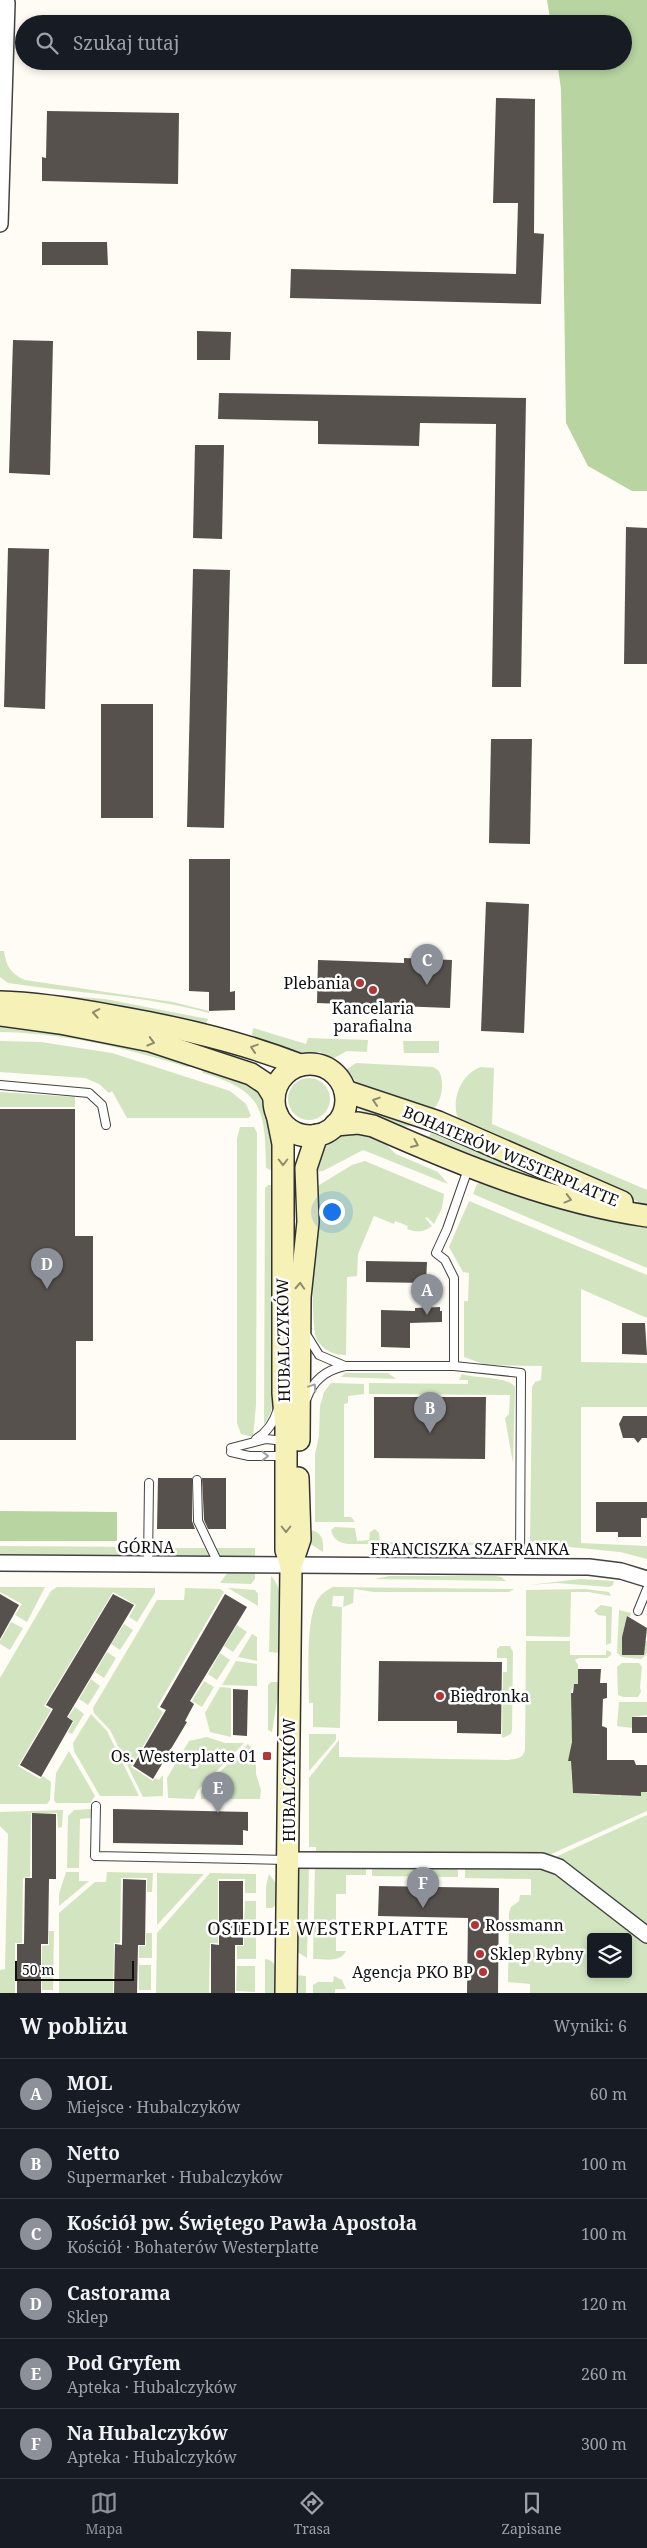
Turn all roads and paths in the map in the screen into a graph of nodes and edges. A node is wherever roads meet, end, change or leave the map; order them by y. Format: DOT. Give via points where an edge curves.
graph roads {
  1 [pos="6,3"];
  2 [pos="0,224"];
  3 [pos="0,1002"];
  4 [pos="0,1015"];
  5 [pos="300,1065"];
  6 [pos="0,1084"];
  7 [pos="345,1091"];
  8 [pos="275,1105"];
  9 [pos="106,1125"];
  10 [pos="335,1125"];
  11 [pos="316,1135"];
  12 [pos="469,1167"];
  13 [pos="647,1215"];
  14 [pos="300,1320"];
  15 [pos="345,1366"];
  16 [pos="454,1366"];
  17 [pos="283,1393"];
  18 [pos="299,1423"];
  19 [pos="250,1442"];
  20 [pos="291,1450"];
  21 [pos="197,1480"];
  22 [pos="149,1483"];
  23 [pos="0,1563"];
  24 [pos="148,1564"];
  25 [pos="219,1565"];
  26 [pos="291,1566"];
  27 [pos="520,1566"];
  28 [pos="647,1579"];
  29 [pos="647,1589"];
  30 [pos="638,1610"];
  31 [pos="96,1806"];
  32 [pos="288,1860"];
  33 [pos="647,1935"];
  34 [pos="286,1993"];
  1 -- 2 [label="street"];
  5 -- 3 [label="main road, one-way" via="237,1043 167,1025 46,1005"];
  4 -- 8 [label="main road, one-way" via="68,1024 151,1041 251,1074 266,1084"];
  5 -- 7 [label="main road" via="319,1065 328,1069"];
  5 -- 8 [label="main road" via="279,1081"];
  6 -- 9 [label="lane" via="89,1093 102,1105"];
  7 -- 10 [label="main road" via="344,1109"];
  13 -- 7 [label="main road, BOHATERÓW WESTERPLATTE, one-way" via="438,1122"];
  8 -- 11 [label="main road" via="289,1129"];
  8 -- 17 [label="main road, HUBALCZYKÓW, one-way" via="283,1144"];
  10 -- 11 [label="main road"];
  10 -- 12 [label="main road, BOHATERÓW WESTERPLATTE, one-way" via="358,1123 373,1126"];
  14 -- 11 [label="main road, HUBALCZYKÓW, one-way" via="301,1274 308,1222 306,1168"];
  12 -- 13 [label="main road, BOHATERÓW WESTERPLATTE, one-way" via="611,1211"];
  12 -- 16 [label="lane" via="436,1253 445,1260 454,1278"];
  14 -- 15 [label="lane" via="320,1355"];
  14 -- 18 [label="main road, HUBALCZYKÓW"];
  15 -- 16 [label="lane"];
  18 -- 15 [label="lane, one-way" via="313,1385 329,1371"];
  16 -- 27 [label="lane" via="521,1374"];
  17 -- 19 [label="lane" via="272,1423 262,1435"];
  17 -- 20 [label="main road, HUBALCZYKÓW"];
  18 -- 20 [label="main road, HUBALCZYKÓW"];
  19 -- 20 [label="lane" via="269,1438"];
  19 -- 20 [label="lane, one-way" via="231,1450 249,1456"];
  20 -- 26 [label="main road, HUBALCZYKÓW" via="300,1540"];
  21 -- 25 [label="lane" via="198,1521"];
  22 -- 24 [label="lane"];
  23 -- 24 [label="street, GÓRNA"];
  24 -- 25 [label="street, GÓRNA"];
  25 -- 26 [label="street, GÓRNA"];
  26 -- 27 [label="street, FRANCISZKA SZAFRANKA"];
  26 -- 32 [label="main road, HUBALCZYKÓW"];
  27 -- 28 [label="street, FRANCISZKA SZAFRANKA" via="589,1566"];
  29 -- 30 [label="lane"];
  31 -- 32 [label="lane" via="95,1856"];
  32 -- 33 [label="street" via="542,1861 559,1867"];
  32 -- 34 [label="main road, HUBALCZYKÓW"];
}
